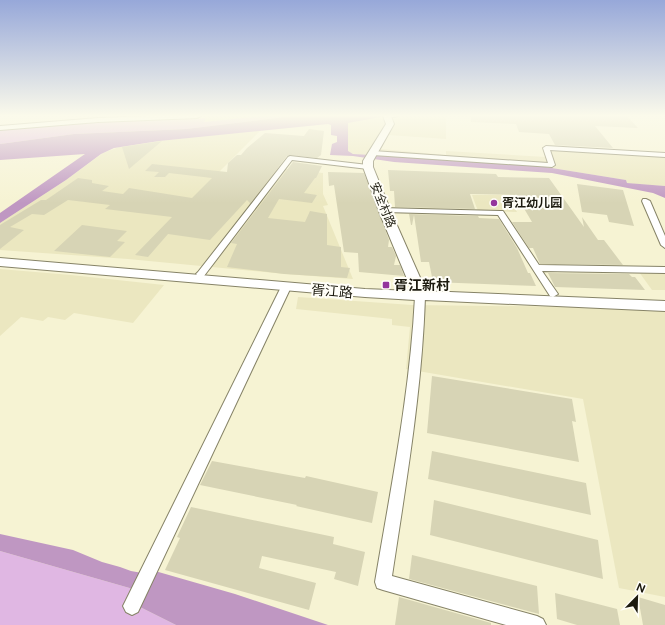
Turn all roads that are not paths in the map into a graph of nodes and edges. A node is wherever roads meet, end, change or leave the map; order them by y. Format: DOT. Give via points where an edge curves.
graph roads {
  1 [pos="378,145"];
  2 [pos="665,155"];
  3 [pos="370,159"];
  4 [pos="646,201"];
  5 [pos="384,210"];
  6 [pos="665,245"];
  7 [pos="0,256"];
  8 [pos="0,262"];
  9 [pos="536,268"];
  10 [pos="665,270"];
  11 [pos="201,274"];
  12 [pos="286,287"];
  13 [pos="419,294"];
  14 [pos="553,294"];
  15 [pos="665,300"];
  16 [pos="665,306"];
  17 [pos="132,606"];
  18 [pos="537,625"];
  1 -- 3 [label="main road"];
  2 -- 3 [label="street" via="546,148 552,165 483,159"];
  3 -- 5 [label="main road, 安全村路"];
  3 -- 11 [label="street" via="290,158"];
  4 -- 6 [label="street"];
  5 -- 9 [label="street" via="500,213"];
  5 -- 13 [label="main road, 安全村路"];
  7 -- 11 [label="main road, 胥江路"];
  8 -- 12 [label="main road, 胥江路"];
  9 -- 10 [label="street"];
  9 -- 14 [label="street"];
  11 -- 13 [label="main road, 胥江路"];
  12 -- 13 [label="main road, 胥江路"];
  12 -- 17 [label="street"];
  13 -- 14 [label="main road, 胥江路"];
  13 -- 16 [label="main road, 胥江路"];
  13 -- 18 [label="street" via="413,399 383,582"];
  14 -- 15 [label="main road, 胥江路"];
}
